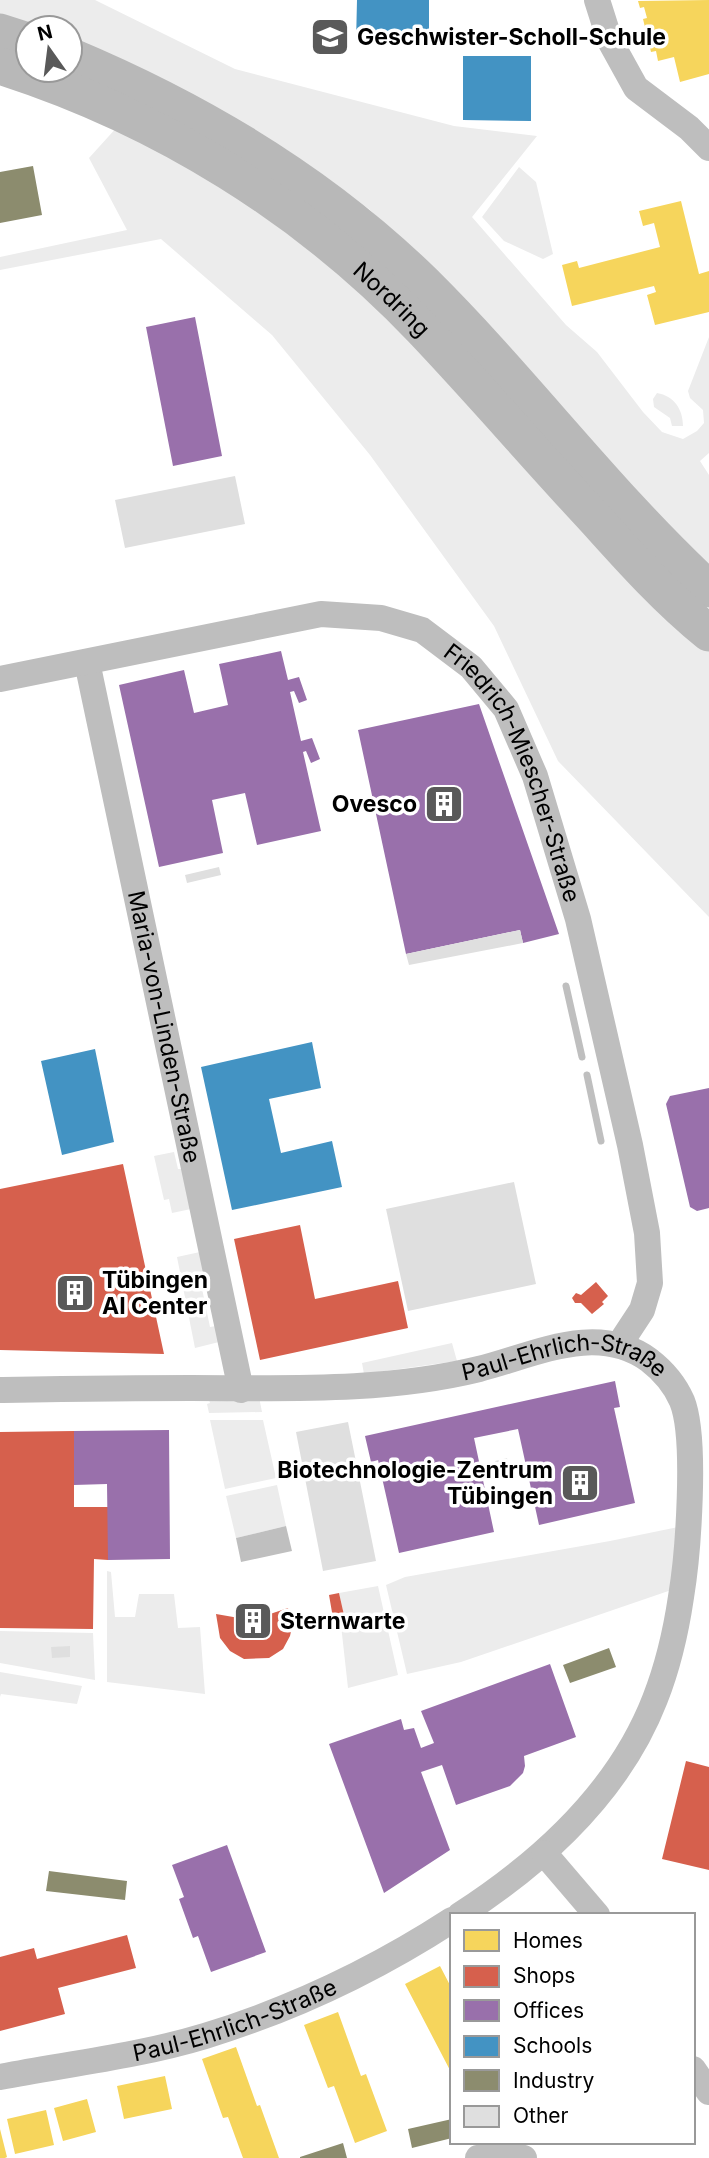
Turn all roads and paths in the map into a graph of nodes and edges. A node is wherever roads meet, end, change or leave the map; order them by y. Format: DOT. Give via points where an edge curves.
graph roads {
  1 [pos="597,0"];
  2 [pos="84,61"];
  3 [pos="0,66"];
  4 [pos="709,148"];
  5 [pos="709,589"];
  6 [pos="709,634"];
  7 [pos="87,662"];
  8 [pos="0,679"];
  9 [pos="619,1345"];
  10 [pos="0,1390"];
  11 [pos="241,1390"];
  12 [pos="699,1436"];
  13 [pos="544,1853"];
  14 [pos="463,1913"];
  15 [pos="595,1913"];
  16 [pos="450,1921"];
  17 [pos="695,2072"];
  18 [pos="0,2077"];
  19 [pos="709,2092"];
  20 [pos="478,2158"];
  21 [pos="524,2158"];
  1 -- 4 [label="street" via="610,41 636,88"];
  2 -- 5 [label="street, Nordring" via="234,136 359,225 423,282 627,508"];
  3 -- 6 [label="street, Nordring" via="95,101 169,137 247,184 323,239 410,316 640,569"];
  7 -- 8 [label="street, Friedrich-Miescher-Straße"];
  7 -- 9 [label="street, Friedrich-Miescher-Straße" via="321,614 381,618 422,630 471,667 506,709 535,776 578,919 647,1233 650,1283 642,1310"];
  7 -- 11 [label="street, Maria-von-Linden-Straße"];
  9 -- 11 [label="street, Paul-Ehrlich-Straße" via="595,1340 576,1343 453,1375 392,1384"];
  9 -- 12 [label="street, Paul-Ehrlich-Straße" via="650,1361 676,1389"];
  10 -- 11 [label="street, Paul-Ehrlich-Straße"];
  12 -- 13 [label="street, Paul-Ehrlich-Straße" via="676,1632 656,1697 625,1758 591,1804"];
  13 -- 14 [label="street, Paul-Ehrlich-Straße"];
  13 -- 15 [label="street"];
  16 -- 18 [label="street, Paul-Ehrlich-Straße" via="320,1993 203,2037"];
  17 -- 19 [label="street"];
  20 -- 21 [label="street" via="509,2154"];
}
